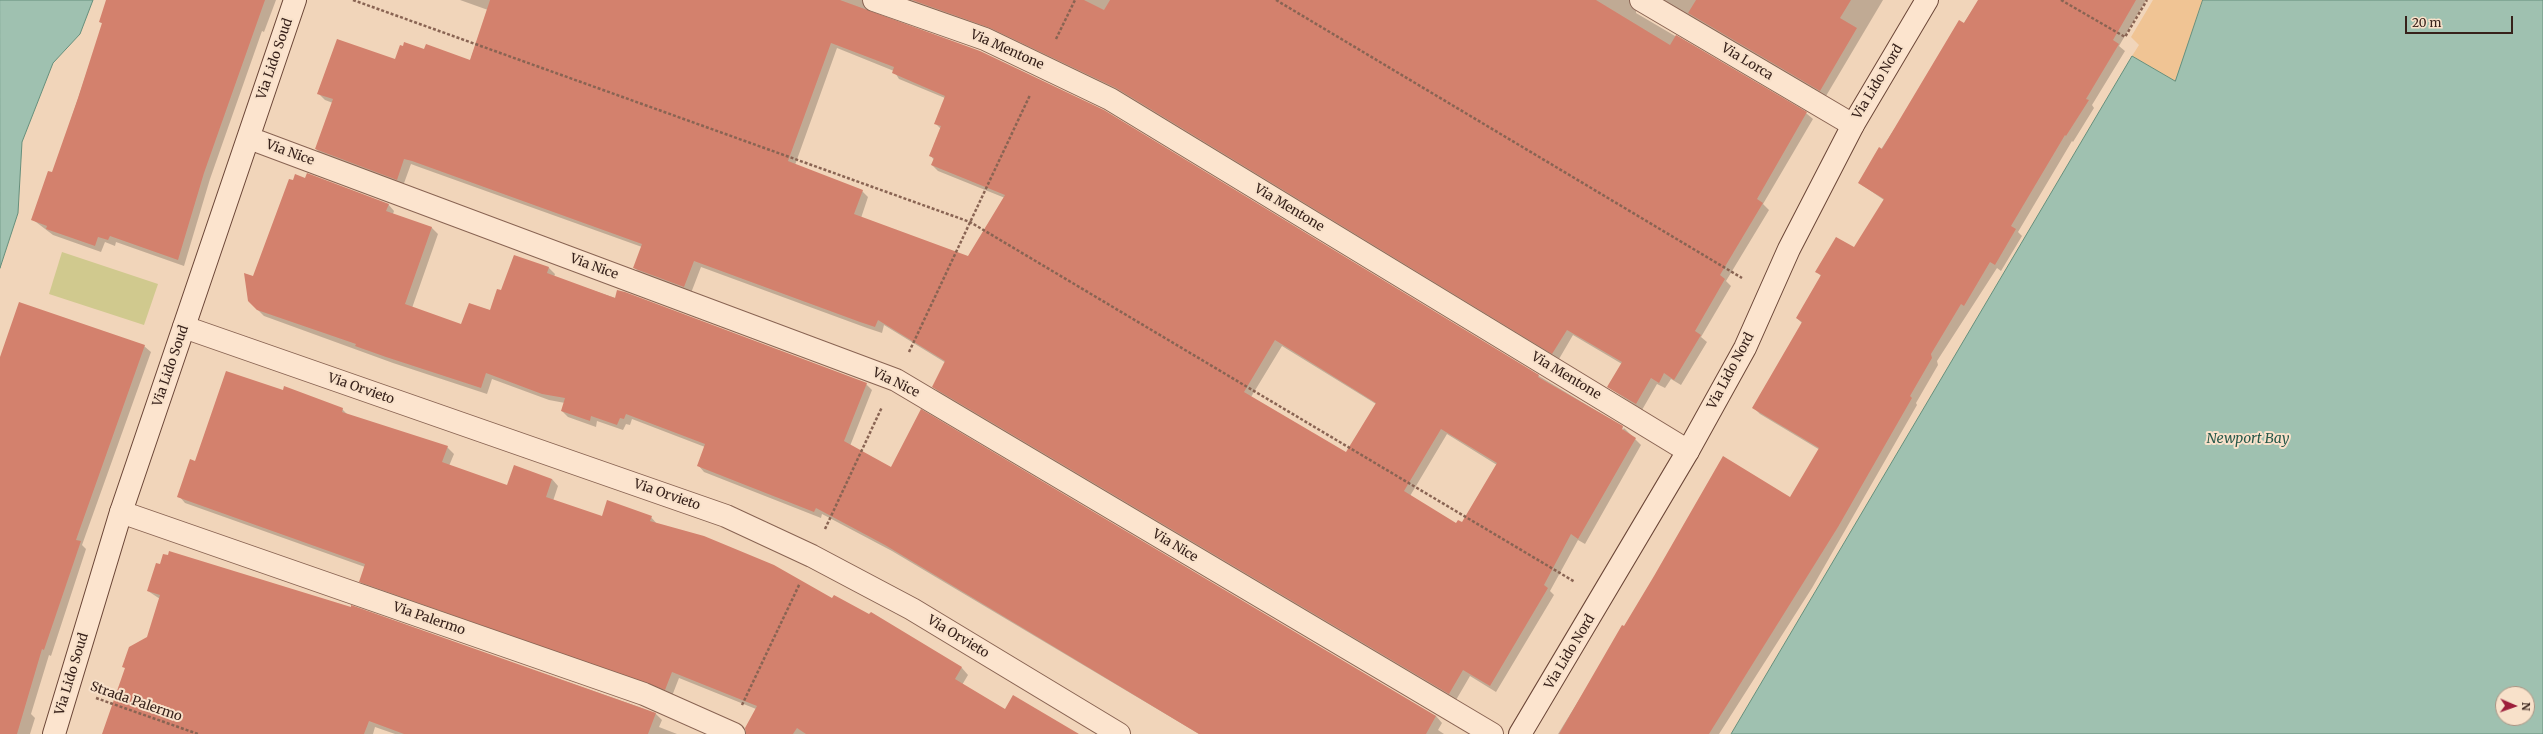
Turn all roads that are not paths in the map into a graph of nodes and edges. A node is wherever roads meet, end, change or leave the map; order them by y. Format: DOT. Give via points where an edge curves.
graph roads {
  1 [pos="295,0"];
  2 [pos="874,0"];
  3 [pos="1641,0"];
  4 [pos="1927,0"];
  5 [pos="1853,125"];
  6 [pos="249,138"];
  7 [pos="184,327"];
  8 [pos="1688,451"];
  9 [pos="121,512"];
  10 [pos="54,734"];
  11 [pos="734,734"];
  12 [pos="1118,734"];
  13 [pos="1492,734"];
  14 [pos="1520,734"];
  1 -- 6 [label="street, Via Lido Soud"];
  2 -- 8 [label="street, Via Mentone" via="985,39 1110,99"];
  3 -- 5 [label="street, Via Lorca"];
  4 -- 5 [label="street, Via Lido Nord"];
  5 -- 8 [label="street, Via Lido Nord" via="1789,249 1745,348"];
  6 -- 7 [label="street, Via Lido Soud"];
  6 -- 13 [label="street, Via Nice" via="896,380"];
  7 -- 9 [label="street, Via Lido Soud"];
  7 -- 12 [label="street, Via Orvieto" via="726,516 812,556 912,608"];
  8 -- 14 [label="street, Via Lido Nord"];
  9 -- 10 [label="street, Via Lido Soud"];
  9 -- 11 [label="street, Via Palermo" via="644,694"];
}
